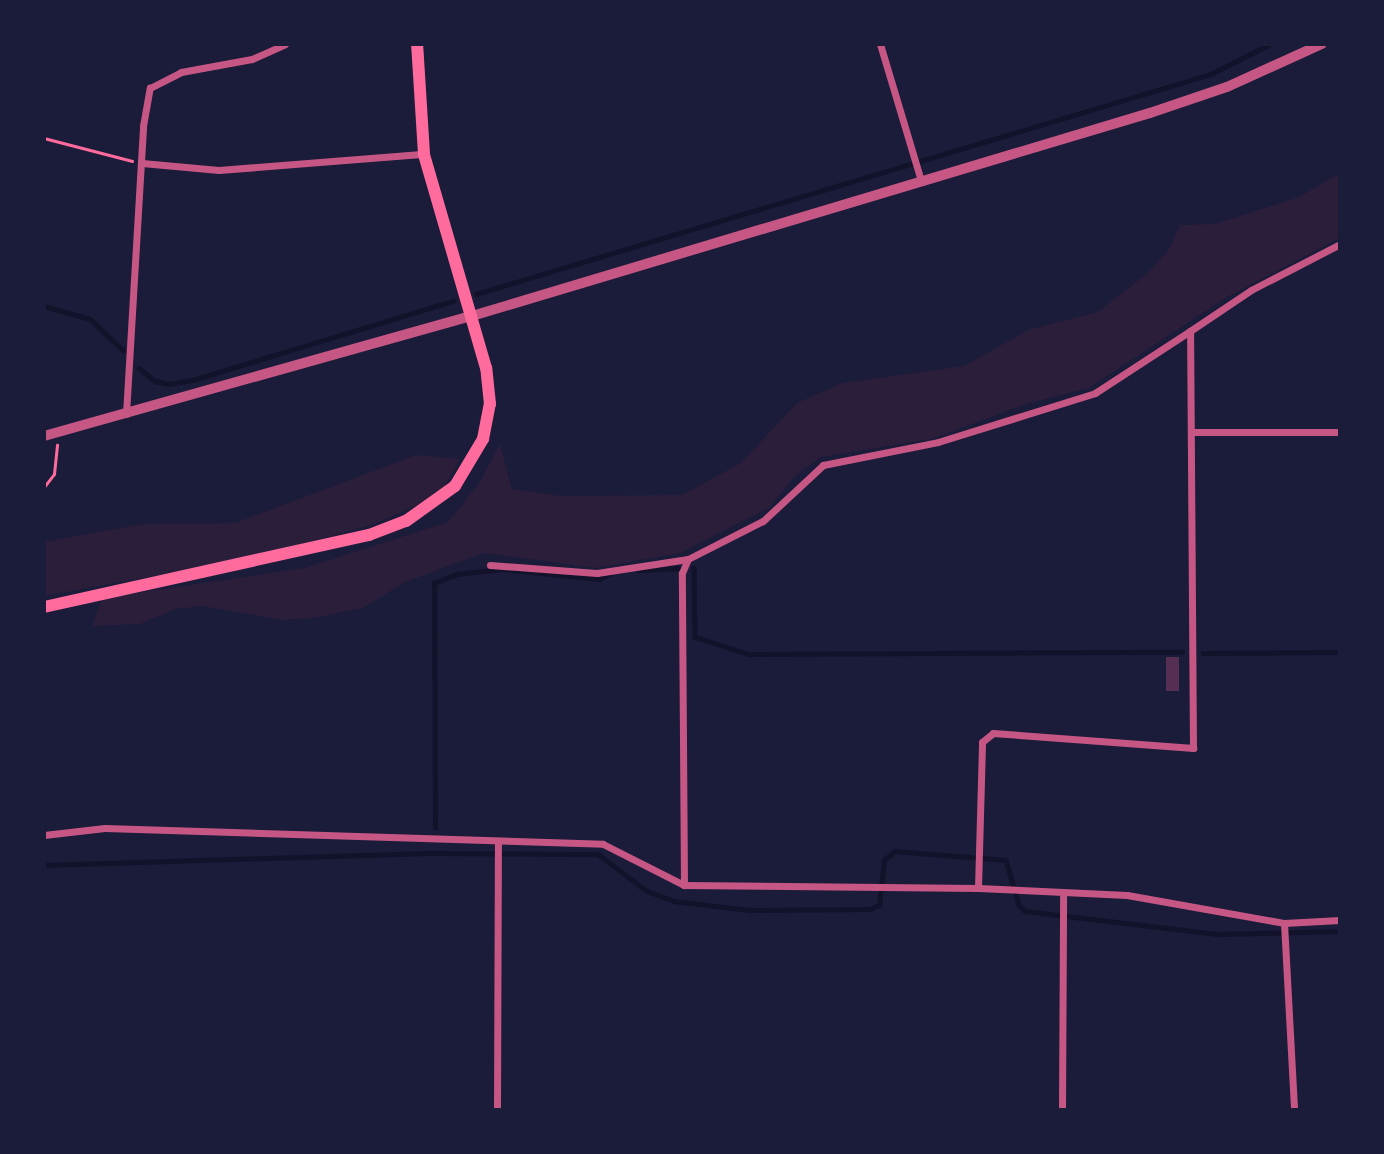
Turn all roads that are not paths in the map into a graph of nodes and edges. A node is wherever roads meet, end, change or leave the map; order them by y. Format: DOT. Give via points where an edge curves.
graph roads {
  1 [pos="285,44"];
  2 [pos="417,44"];
  3 [pos="880,44"];
  4 [pos="1322,44"];
  5 [pos="424,154"];
  6 [pos="142,163"];
  7 [pos="921,181"];
  8 [pos="1340,244"];
  9 [pos="471,316"];
  10 [pos="1190,331"];
  11 [pos="126,415"];
  12 [pos="1191,432"];
  13 [pos="1340,432"];
  14 [pos="44,436"];
  15 [pos="688,558"];
  16 [pos="490,565"];
  17 [pos="44,607"];
  18 [pos="44,835"];
  19 [pos="498,844"];
  20 [pos="684,886"];
  21 [pos="978,888"];
  22 [pos="1063,893"];
  23 [pos="1340,920"];
  24 [pos="1284,923"];
  25 [pos="497,1110"];
  26 [pos="1062,1110"];
  27 [pos="1294,1110"];
  1 -- 6 [label="street" via="252,60 181,72 150,88"];
  2 -- 5 [label="main road"];
  3 -- 7 [label="street"];
  4 -- 7 [label="street" via="1227,87"];
  5 -- 6 [label="street" via="219,170"];
  5 -- 9 [label="main road"];
  6 -- 11 [label="street" via="124,380"];
  7 -- 9 [label="street"];
  8 -- 10 [label="street" via="1251,290"];
  9 -- 11 [label="street"];
  9 -- 17 [label="main road" via="486,368 490,404 483,439 455,486 427,508 369,535"];
  10 -- 12 [label="street"];
  10 -- 15 [label="street" via="1095,393 938,442 823,465 763,521"];
  11 -- 14 [label="street"];
  12 -- 13 [label="street"];
  12 -- 21 [label="street" via="1193,748 993,733 982,742"];
  15 -- 16 [label="street" via="597,573"];
  15 -- 20 [label="street" via="682,573"];
  18 -- 19 [label="street" via="105,828"];
  19 -- 20 [label="street" via="603,844"];
  19 -- 25 [label="street"];
  20 -- 21 [label="street"];
  21 -- 22 [label="street"];
  22 -- 24 [label="street" via="1127,895"];
  22 -- 26 [label="street"];
  23 -- 24 [label="street"];
  24 -- 27 [label="street"];
}
